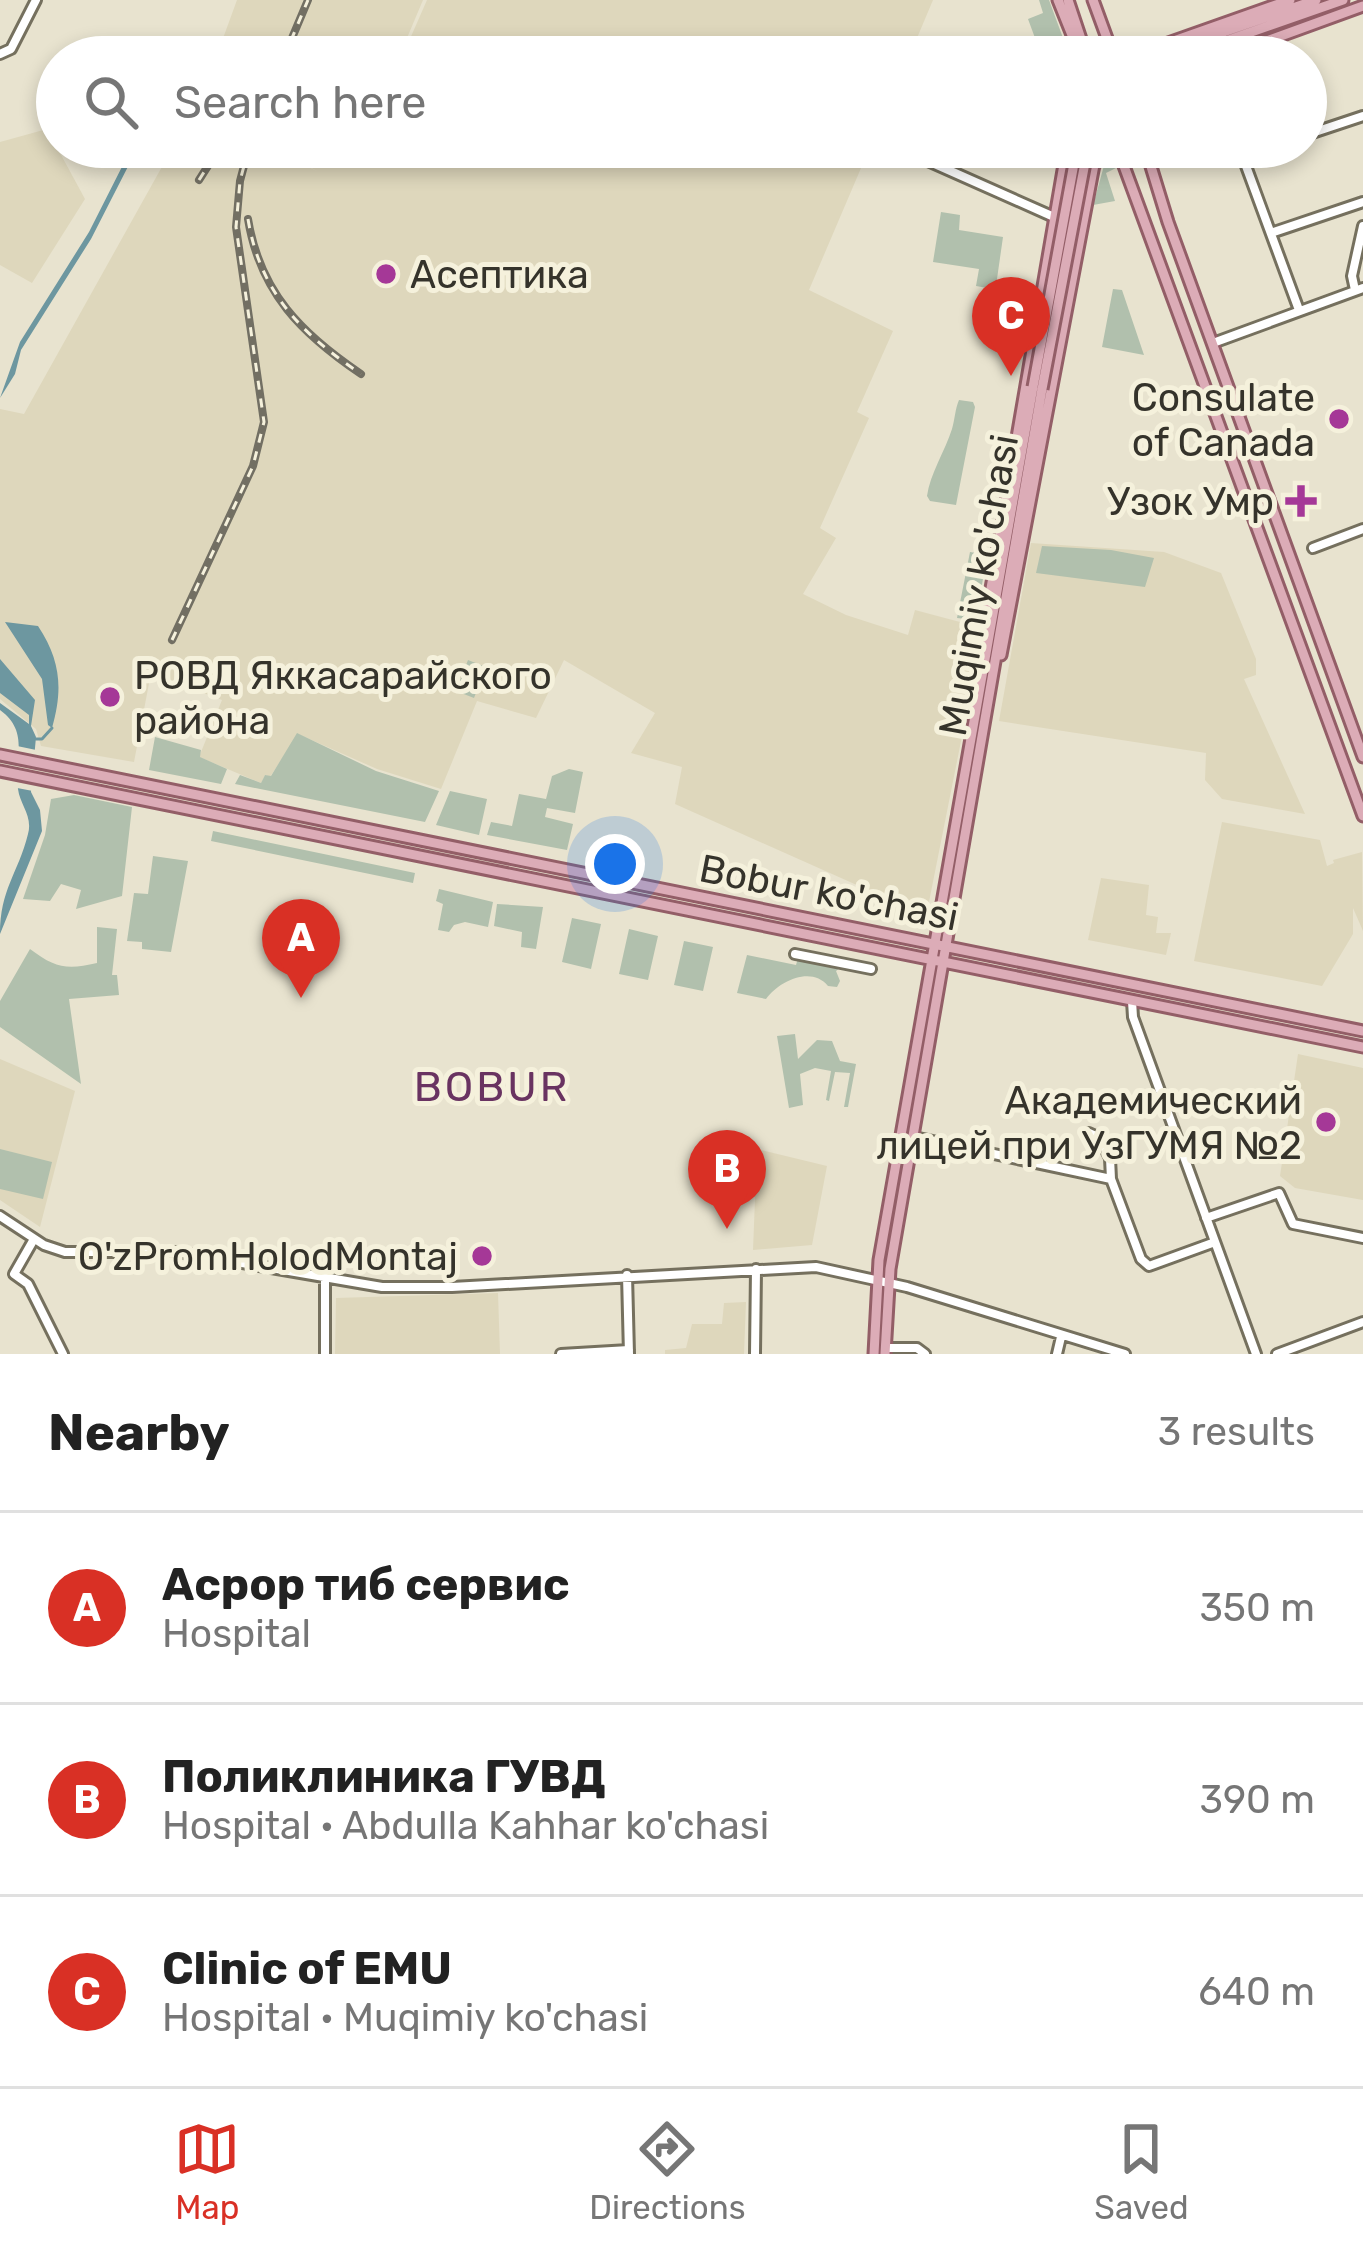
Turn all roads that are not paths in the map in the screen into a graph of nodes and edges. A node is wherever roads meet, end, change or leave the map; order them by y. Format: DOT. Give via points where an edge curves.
graph roads {
  1 [pos="36,0"];
  2 [pos="1063,0"];
  3 [pos="1093,0"];
  4 [pos="1289,0"];
  5 [pos="1316,0"];
  6 [pos="1343,0"];
  7 [pos="1363,6"];
  8 [pos="1075,36"];
  9 [pos="1077,36"];
  10 [pos="1106,36"];
  11 [pos="1189,36"];
  12 [pos="1214,36"];
  13 [pos="1238,36"];
  14 [pos="1281,36"];
  15 [pos="0,54"];
  16 [pos="1363,116"];
  17 [pos="1327,128"];
  18 [pos="944,168"];
  19 [pos="1063,168"];
  20 [pos="1074,168"];
  21 [pos="1084,168"];
  22 [pos="1096,168"];
  23 [pos="1125,168"];
  24 [pos="1152,168"];
  25 [pos="1247,168"];
  26 [pos="1058,192"];
  27 [pos="1088,197"];
  28 [pos="1363,202"];
  29 [pos="1054,217"];
  30 [pos="1363,226"];
  31 [pos="1271,233"];
  32 [pos="1359,289"];
  33 [pos="1299,310"];
  34 [pos="1213,344"];
  35 [pos="1037,388"];
  36 [pos="1363,529"];
  37 [pos="1313,548"];
  38 [pos="978,724"];
  39 [pos="1358,729"];
  40 [pos="0,754"];
  41 [pos="1363,757"];
  42 [pos="72,770"];
  43 [pos="6,772"];
  44 [pos="68,786"];
  45 [pos="1363,816"];
  46 [pos="652,887"];
  47 [pos="649,903"];
  48 [pos="942,945"];
  49 [pos="795,954"];
  50 [pos="939,961"];
  51 [pos="871,970"];
  52 [pos="1102,977"];
  53 [pos="1098,994"];
  54 [pos="1132,1001"];
  55 [pos="1363,1031"];
  56 [pos="1363,1047"];
  57 [pos="1089,1133"];
  58 [pos="914,1137"];
  59 [pos="1111,1179"];
  60 [pos="0,1216"];
  61 [pos="1206,1218"];
  62 [pos="1363,1238"];
  63 [pos="34,1239"];
  64 [pos="1215,1242"];
  65 [pos="756,1269"];
  66 [pos="627,1275"];
  67 [pos="325,1276"];
  68 [pos="883,1281"];
  69 [pos="1363,1322"];
  70 [pos="1060,1337"];
  71 [pos="885,1351"];
  72 [pos="629,1352"];
  73 [pos="1105,1352"];
  74 [pos="63,1354"];
  75 [pos="325,1354"];
  76 [pos="561,1354"];
  77 [pos="755,1354"];
  78 [pos="874,1354"];
  79 [pos="926,1354"];
  80 [pos="1057,1354"];
  81 [pos="1125,1354"];
  82 [pos="1256,1354"];
  83 [pos="1277,1354"];
  1 -- 15 [label="street" via="10,51"];
  2 -- 8 [label="main road"];
  2 -- 9 [label="main road"];
  3 -- 10 [label="main road"];
  4 -- 11 [label="main road"];
  5 -- 12 [label="main road, bridge"];
  6 -- 13 [label="main road"];
  7 -- 14 [label="main road"];
  16 -- 17 [label="street"];
  18 -- 29 [label="street"];
  19 -- 26 [label="main road"];
  20 -- 35 [label="main road, Muqimiy ko'chasi, bridge"];
  21 -- 35 [label="main road, Muqimiy ko'chasi, bridge"];
  22 -- 27 [label="main road"];
  23 -- 45 [label="main road"];
  24 -- 34 [label="main road"];
  25 -- 31 [label="street"];
  26 -- 27 [label="main road" via="1076,184"];
  26 -- 29 [label="main road"];
  27 -- 38 [label="main road" via="1012,608"];
  28 -- 31 [label="street"];
  29 -- 38 [label="main road" via="987,602"];
  30 -- 32 [label="street" via="1352,275"];
  31 -- 33 [label="street"];
  32 -- 33 [label="street"];
  33 -- 34 [label="street"];
  34 -- 39 [label="main road"];
  35 -- 38 [label="main road, Muqimiy ko'chasi"];
  36 -- 37 [label="street"];
  38 -- 48 [label="main road, Muqimiy ko'chasi"];
  39 -- 41 [label="main road"];
  40 -- 42 [label="main road, Bobur ko'chasi"];
  42 -- 44 [label="main road" via="64,777"];
  42 -- 46 [label="main road, Bobur ko'chasi"];
  43 -- 44 [label="main road, Bobur ko'chasi"];
  44 -- 47 [label="main road, Bobur ko'chasi"];
  46 -- 47 [label="main road" via="657,895"];
  46 -- 48 [label="main road, Bobur ko'chasi"];
  47 -- 50 [label="main road, Bobur ko'chasi"];
  48 -- 50 [label="main road, Muqimiy ko'chasi"];
  48 -- 52 [label="main road, Bobur ko'chasi"];
  49 -- 51 [label="street"];
  50 -- 53 [label="main road, Bobur ko'chasi"];
  50 -- 58 [label="main road"];
  50 -- 68 [label="main road"];
  52 -- 53 [label="main road"];
  52 -- 55 [label="main road, Bobur ko'chasi"];
  53 -- 54 [label="main road, Bobur ko'chasi"];
  54 -- 56 [label="main road, Bobur ko'chasi"];
  54 -- 61 [label="street"];
  57 -- 59 [label="street" via="1110,1158"];
  58 -- 59 [label="street"];
  58 -- 68 [label="main road"];
  59 -- 64 [label="street" via="1149,1266"];
  60 -- 63 [label="street"];
  61 -- 62 [label="street" via="1279,1193 1293,1224"];
  61 -- 64 [label="street"];
  63 -- 67 [label="street" via="65,1252 178,1252"];
  63 -- 74 [label="street" via="14,1274 28,1285"];
  64 -- 82 [label="street"];
  65 -- 66 [label="street"];
  65 -- 68 [label="street" via="816,1267"];
  65 -- 77 [label="street"];
  66 -- 67 [label="street" via="415,1289"];
  66 -- 72 [label="street"];
  67 -- 75 [label="street"];
  68 -- 70 [label="street"];
  68 -- 71 [label="main road"];
  68 -- 78 [label="main road"];
  69 -- 83 [label="street"];
  70 -- 73 [label="street"];
  70 -- 80 [label="street"];
  71 -- 79 [label="street"];
  72 -- 76 [label="street"];
  73 -- 81 [label="street"];
}
